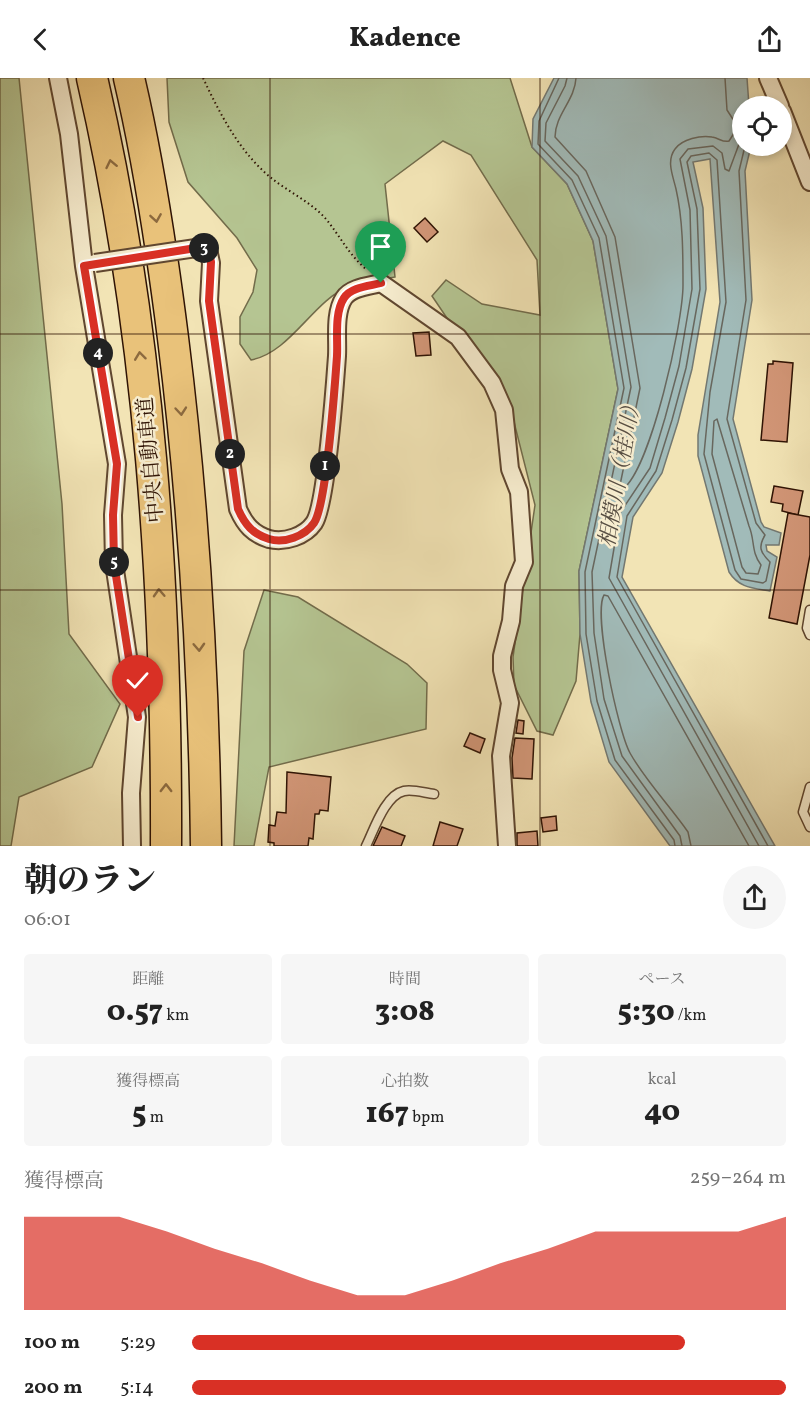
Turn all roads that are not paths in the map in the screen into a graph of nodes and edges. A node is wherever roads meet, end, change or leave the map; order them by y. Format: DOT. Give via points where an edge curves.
graph roads {
  1 [pos="58,78"];
  2 [pos="92,78"];
  3 [pos="129,78"];
  4 [pos="768,78"];
  5 [pos="776,96"];
  6 [pos="792,136"];
  7 [pos="810,182"];
  8 [pos="89,264"];
  9 [pos="810,610"];
  10 [pos="810,635"];
  11 [pos="810,787"];
  12 [pos="434,794"];
  13 [pos="810,827"];
  14 [pos="132,846"];
  15 [pos="166,846"];
  16 [pos="207,846"];
  17 [pos="366,846"];
  18 [pos="507,846"];
  1 -- 8 [label="street"];
  15 -- 2 [label="highway, 中央自動車道, one-way" via="162,654 144,388 115,185"];
  3 -- 16 [label="highway, 中央自動車道, one-way" via="165,278 180,393 191,515"];
  4 -- 5 [label="street"];
  6 -- 7 [label="street"];
  8 -- 14 [label="street" via="117,464 114,563 138,717 131,793"];
  8 -- 18 [label="street, bridge" via="208,249 209,301 238,509 257,535 276,541 299,537 315,523 323,492 338,317 344,297 381,283 458,337 492,383 504,410 510,469 519,492 524,562 514,586 501,670 510,703 501,756"];
  9 -- 10 [label="lane"];
  11 -- 13 [label="lane" via="802,812"];
  12 -- 17 [label="lane" via="407,790 399,793"];
}
